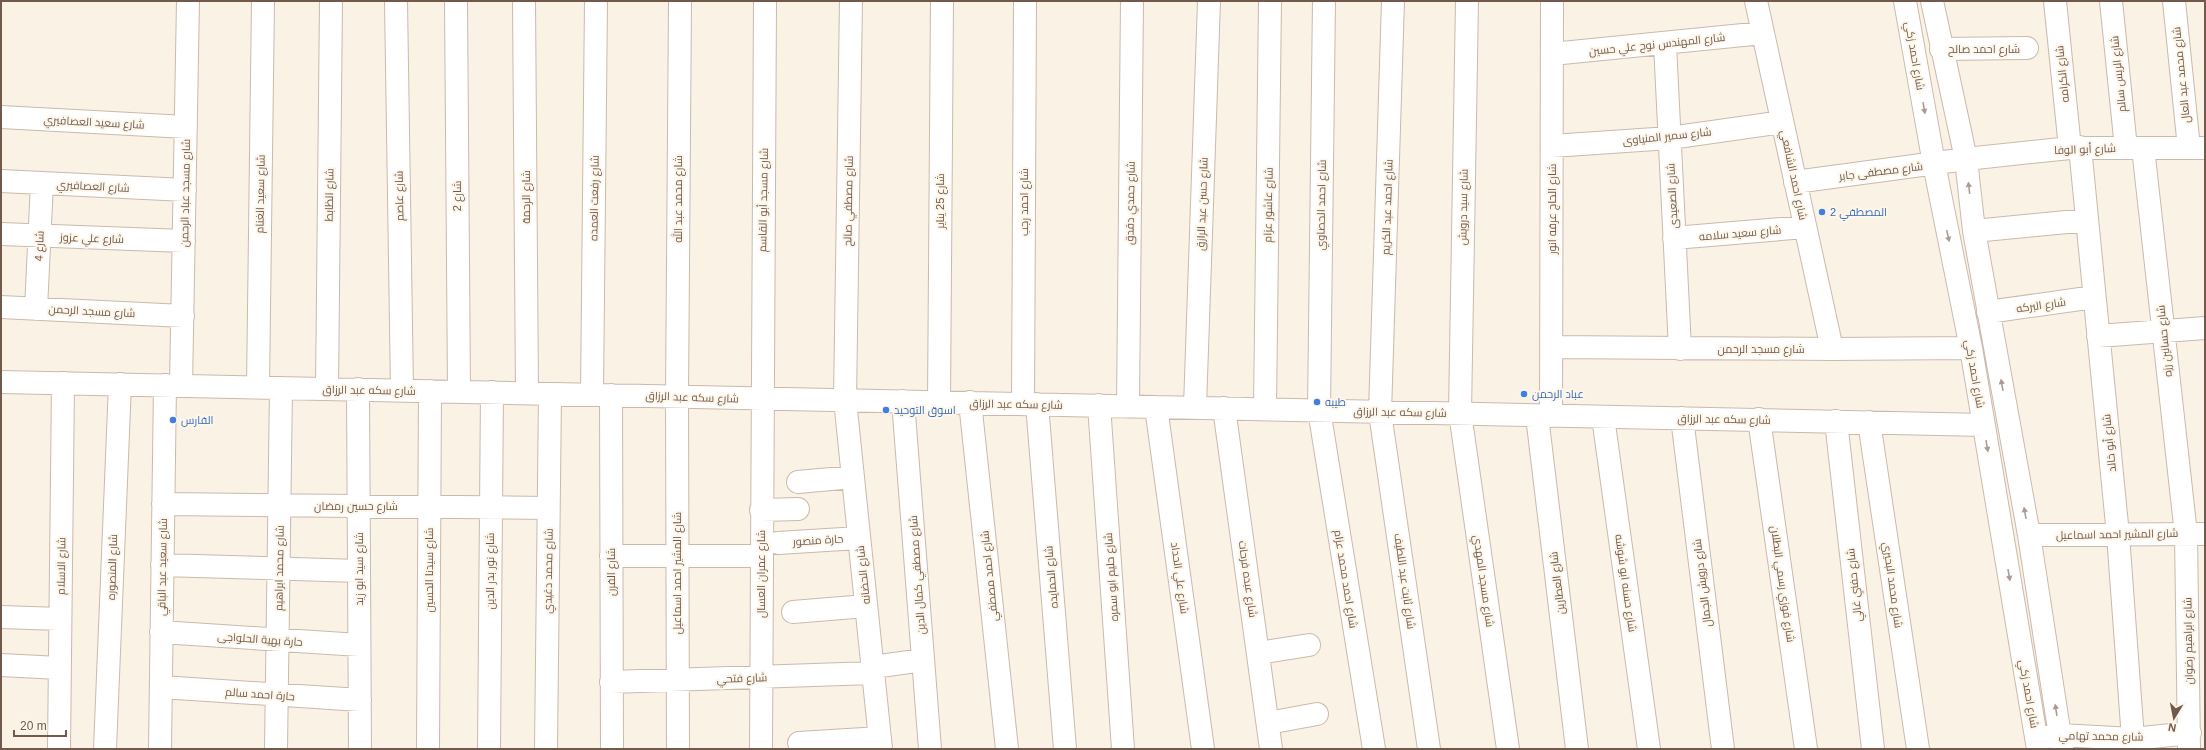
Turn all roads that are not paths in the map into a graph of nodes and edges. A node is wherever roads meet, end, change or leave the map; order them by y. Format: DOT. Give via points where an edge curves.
graph roads {
  1 [pos="188,1"];
  2 [pos="263,1"];
  3 [pos="331,1"];
  4 [pos="396,1"];
  5 [pos="456,1"];
  6 [pos="524,1"];
  7 [pos="596,1"];
  8 [pos="680,1"];
  9 [pos="765,1"];
  10 [pos="851,1"];
  11 [pos="942,1"];
  12 [pos="1025,1"];
  13 [pos="1132,1"];
  14 [pos="1209,1"];
  15 [pos="1270,1"];
  16 [pos="1324,1"];
  17 [pos="1393,1"];
  18 [pos="1467,1"];
  19 [pos="1552,1"];
  20 [pos="1756,1"];
  21 [pos="1905,1"];
  22 [pos="1932,1"];
  23 [pos="2054,1"];
  24 [pos="2111,1"];
  25 [pos="2174,1"];
  26 [pos="1763,33"];
  27 [pos="1665,44"];
  28 [pos="2027,48"];
  29 [pos="1941,49"];
  30 [pos="1552,54"];
  31 [pos="1,117"];
  32 [pos="1782,122"];
  33 [pos="186,127"];
  34 [pos="1670,138"];
  35 [pos="1552,146"];
  36 [pos="2075,147"];
  37 [pos="2134,148"];
  38 [pos="2197,148"];
  39 [pos="1966,159"];
  40 [pos="1934,164"];
  41 [pos="1,181"];
  42 [pos="1795,182"];
  43 [pos="42,183"];
  44 [pos="185,190"];
  45 [pos="2087,220"];
  46 [pos="1805,227"];
  47 [pos="1974,231"];
  48 [pos="1,234"];
  49 [pos="40,236"];
  50 [pos="1674,238"];
  51 [pos="184,241"];
  52 [pos="2094,297"];
  53 [pos="1,307"];
  54 [pos="36,309"];
  55 [pos="1988,312"];
  56 [pos="183,316"];
  57 [pos="2205,328"];
  58 [pos="2163,332"];
  59 [pos="2098,336"];
  60 [pos="1552,347"];
  61 [pos="1971,348"];
  62 [pos="1680,349"];
  63 [pos="1832,349"];
  64 [pos="1,382"];
  65 [pos="63,383"];
  66 [pos="120,384"];
  67 [pos="173,385"];
  68 [pos="258,387"];
  69 [pos="281,388"];
  70 [pos="327,389"];
  71 [pos="358,389"];
  72 [pos="402,390"];
  73 [pos="430,391"];
  74 [pos="459,392"];
  75 [pos="492,392"];
  76 [pos="527,393"];
  77 [pos="550,394"];
  78 [pos="601,395"];
  79 [pos="677,396"];
  80 [pos="762,399"];
  81 [pos="845,400"];
  82 [pos="903,401"];
  83 [pos="939,402"];
  84 [pos="970,402"];
  85 [pos="1030,404"];
  86 [pos="1099,405"];
  87 [pos="1128,406"];
  88 [pos="1156,406"];
  89 [pos="1195,407"];
  90 [pos="1224,408"];
  91 [pos="1265,409"];
  92 [pos="1319,410"];
  93 [pos="1380,413"];
  94 [pos="1460,413"];
  95 [pos="1544,416"];
  96 [pos="1603,417"];
  97 [pos="1682,418"];
  98 [pos="1759,419"];
  99 [pos="1836,421"];
  100 [pos="1869,422"];
  101 [pos="1984,425"];
  102 [pos="853,477"];
  103 [pos="798,482"];
  104 [pos="163,504"];
  105 [pos="279,505"];
  106 [pos="358,506"];
  107 [pos="429,507"];
  108 [pos="491,507"];
  109 [pos="548,508"];
  110 [pos="798,509"];
  111 [pos="761,510"];
  112 [pos="2195,534"];
  113 [pos="2029,535"];
  114 [pos="2118,535"];
  115 [pos="859,538"];
  116 [pos="770,549"];
  117 [pos="611,556"];
  118 [pos="677,556"];
  119 [pos="162,566"];
  120 [pos="279,568"];
  121 [pos="359,571"];
  122 [pos="866,606"];
  123 [pos="793,612"];
  124 [pos="1,617"];
  125 [pos="60,619"];
  126 [pos="161,632"];
  127 [pos="278,640"];
  128 [pos="359,645"];
  129 [pos="1310,645"];
  130 [pos="1258,653"];
  131 [pos="923,660"];
  132 [pos="1,665"];
  133 [pos="59,668"];
  134 [pos="873,670"];
  135 [pos="761,678"];
  136 [pos="678,680"];
  137 [pos="612,682"];
  138 [pos="160,687"];
  139 [pos="277,695"];
  140 [pos="360,700"];
  141 [pos="1317,714"];
  142 [pos="1268,723"];
  143 [pos="2133,739"];
  144 [pos="2190,741"];
  145 [pos="2061,742"];
  146 [pos="799,743"];
  147 [pos="881,744"];
  148 [pos="2037,744"];
  149 [pos="59,749"];
  150 [pos="105,749"];
  151 [pos="160,749"];
  152 [pos="276,749"];
  153 [pos="360,749"];
  154 [pos="428,749"];
  155 [pos="489,749"];
  156 [pos="546,749"];
  157 [pos="612,749"];
  158 [pos="678,749"];
  159 [pos="761,749"];
  160 [pos="930,749"];
  161 [pos="1007,749"];
  162 [pos="1065,749"];
  163 [pos="1123,749"];
  164 [pos="1203,749"];
  165 [pos="1271,749"];
  166 [pos="1374,749"];
  167 [pos="1429,749"];
  168 [pos="1508,749"];
  169 [pos="1578,749"];
  170 [pos="1649,749"];
  171 [pos="1722,749"];
  172 [pos="1806,749"];
  173 [pos="1873,749"];
  174 [pos="1918,749"];
  1 -- 33 [label="street, شارع مسجد عباد الرحمن"];
  2 -- 68 [label="street, شارع سعيد الغنام"];
  3 -- 70 [label="street, شارع الظابط"];
  4 -- 72 [label="street, شارع عاصم"];
  5 -- 74 [label="street, شارع 2"];
  6 -- 76 [label="street, شارع الرحمة"];
  7 -- 78 [label="street, شارع رفعت العمده"];
  8 -- 79 [label="street, شارع محمد عبد الله"];
  9 -- 80 [label="street, شارع مسجد أبو القاسم"];
  10 -- 81 [label="street, شارع مصطفي صالح"];
  11 -- 83 [label="street, شارع 25 يناير"];
  12 -- 85 [label="street, شارع احمد رجب"];
  13 -- 87 [label="street, شارع حمدي دقدق"];
  14 -- 89 [label="street, شارع حسن عبد الرازق"];
  15 -- 91 [label="street, شارع عاشور عزام"];
  16 -- 92 [label="street, شارع احمد الحصاوي"];
  17 -- 93 [label="street, شارع احمد عبد الكريم"];
  18 -- 94 [label="street, شارع سيد درويش"];
  19 -- 30 [label="street, شارع الحاج عرفه انور"];
  20 -- 26 [label="street, شارع احمد الشافعي"];
  21 -- 40 [label="street, شارع احمد زكي, one-way"];
  22 -- 29 [label="street"];
  23 -- 36 [label="street, شارع الكرامه"];
  24 -- 37 [label="street, شارع الريس سالم"];
  25 -- 38 [label="street, شارع محمد عبد العال"];
  26 -- 27 [label="street, شارع المهندس نوح علي حسين"];
  26 -- 32 [label="street, شارع احمد الشافعي"];
  27 -- 30 [label="street, شارع المهندس نوح علي حسين"];
  27 -- 34 [label="street, شارع الصعيدى"];
  28 -- 29 [label="street, شارع احمد صالح"];
  29 -- 39 [label="street"];
  30 -- 35 [label="street, شارع الحاج عرفه انور"];
  31 -- 33 [label="street, شارع سعيد العصافيري"];
  32 -- 34 [label="street, شارع سمير المنياوى"];
  32 -- 42 [label="street, شارع احمد الشافعي"];
  33 -- 44 [label="street, شارع مسجد عباد الرحمن"];
  34 -- 35 [label="street, شارع سمير المنياوى"];
  34 -- 50 [label="street, شارع الصعيدى"];
  35 -- 60 [label="street, شارع الحاج عرفه انور"];
  36 -- 37 [label="street, شارع أبو الوفا"];
  36 -- 39 [label="street, شارع أبو الوفا"];
  36 -- 45 [label="street, شارع أبو خالد"];
  37 -- 38 [label="street, شارع أبو الوفا"];
  37 -- 58 [label="street, شارع حسانين رزه"];
  39 -- 40 [label="street, شارع مصطفى جابر"];
  47 -- 39 [label="street, one-way"];
  40 -- 42 [label="street, شارع مصطفى جابر"];
  40 -- 61 [label="street, شارع احمد زكي, one-way"];
  41 -- 43 [label="street, شارع العصافيري"];
  42 -- 46 [label="street, شارع احمد الشافعي"];
  43 -- 44 [label="street, شارع العصافيري"];
  43 -- 49 [label="street, شارع 4"];
  44 -- 51 [label="street, شارع مسجد عباد الرحمن"];
  45 -- 47 [label="street"];
  45 -- 52 [label="street, شارع أبو خالد"];
  46 -- 50 [label="street, شارع سعيد سلامه"];
  46 -- 63 [label="street, شارع احمد الشافعي"];
  47 -- 55 [label="street"];
  48 -- 49 [label="street, شارع علي عزوز"];
  49 -- 51 [label="street, شارع علي عزوز"];
  49 -- 54 [label="street, شارع 4"];
  50 -- 62 [label="street, شارع الصعيدى"];
  51 -- 56 [label="street, شارع مسجد عباد الرحمن"];
  52 -- 55 [label="street, شارع البركه"];
  52 -- 59 [label="street, شارع أبو خالد"];
  53 -- 54 [label="street, شارع مسجد الرحمن"];
  54 -- 56 [label="street, شارع مسجد الرحمن"];
  113 -- 55 [label="street, one-way"];
  56 -- 67 [label="street, شارع مسجد عباد الرحمن"];
  57 -- 58 [label="street"];
  58 -- 59 [label="street"];
  58 -- 112 [label="street, شارع حسانين رزه"];
  59 -- 114 [label="street, شارع أبو خالد"];
  60 -- 62 [label="street, شارع مسجد الرحمن"];
  60 -- 95 [label="street, شارع الحاج عرفه انور"];
  61 -- 63 [label="street, شارع مسجد الرحمن"];
  61 -- 101 [label="street, شارع احمد زكي"];
  62 -- 63 [label="street, شارع مسجد الرحمن"];
  64 -- 65 [label="street, شارع سكه عبد الرزاق"];
  65 -- 66 [label="street, شارع سكه عبد الرزاق"];
  65 -- 125 [label="street, شارع الاسلام"];
  66 -- 67 [label="street, شارع سكه عبد الرزاق"];
  66 -- 150 [label="street, شارع المنصوره"];
  67 -- 68 [label="street, شارع سكه عبد الرزاق"];
  67 -- 104 [label="street, شارع سعيد عبد الباقي"];
  68 -- 69 [label="street, شارع سكه عبد الرزاق"];
  69 -- 70 [label="street, شارع سكه عبد الرزاق"];
  69 -- 105 [label="street, شارع محمد ابراهيم"];
  70 -- 71 [label="street, شارع سكه عبد الرزاق"];
  71 -- 72 [label="street, شارع سكه عبد الرزاق"];
  71 -- 106 [label="street, شارع سيد ابو زيد"];
  72 -- 73 [label="street, شارع سكه عبد الرزاق"];
  73 -- 74 [label="street, شارع سكه عبد الرزاق"];
  73 -- 107 [label="street, شارع سيدنا الحسين"];
  74 -- 75 [label="street, شارع سكه عبد الرزاق"];
  75 -- 76 [label="street, شارع سكه عبد الرزاق"];
  75 -- 108 [label="street, شارع نور بدر الدين"];
  76 -- 77 [label="street, شارع سكه عبد الرزاق"];
  77 -- 78 [label="street, شارع سكه عبد الرزاق"];
  77 -- 109 [label="street, شارع محمد دغيدي"];
  78 -- 79 [label="street, شارع سكه عبد الرزاق"];
  78 -- 117 [label="street, شارع الفرن"];
  79 -- 80 [label="street, شارع سكه عبد الرزاق"];
  79 -- 118 [label="street, شارع المشير احمد اسماعيل"];
  80 -- 81 [label="street, شارع سكه عبد الرزاق"];
  80 -- 111 [label="street, شارع عمران العسال"];
  81 -- 82 [label="street, شارع سكه عبد الرزاق"];
  81 -- 102 [label="street, شارع الحضانه"];
  82 -- 83 [label="street, شارع سكه عبد الرزاق"];
  82 -- 131 [label="street, شارع مصطفي كمال الدين"];
  83 -- 84 [label="street, شارع سكه عبد الرزاق"];
  84 -- 85 [label="street, شارع سكه عبد الرزاق"];
  84 -- 161 [label="street, شارع احمد مصطفي"];
  85 -- 86 [label="street, شارع سكه عبد الرزاق"];
  85 -- 162 [label="street, شارع الحمايده"];
  86 -- 87 [label="street, شارع سكه عبد الرزاق"];
  86 -- 163 [label="street, شارع حليم ابو سمره"];
  87 -- 88 [label="street, شارع سكه عبد الرزاق"];
  88 -- 89 [label="street, شارع سكه عبد الرزاق"];
  88 -- 164 [label="street, شارع علي الحداد"];
  89 -- 90 [label="street, شارع سكه عبد الرزاق"];
  90 -- 91 [label="street, شارع سكه عبد الرزاق"];
  90 -- 130 [label="street, شارع عبده فرحات"];
  91 -- 92 [label="street, شارع سكه عبد الرزاق"];
  92 -- 93 [label="street, شارع سكه عبد الرزاق"];
  92 -- 166 [label="street, شارع احمد محمد عزام"];
  93 -- 94 [label="street, شارع سكه عبد الرزاق"];
  93 -- 167 [label="street, شارع ثابت عبد اللطيف"];
  94 -- 95 [label="street, شارع سكه عبد الرزاق"];
  94 -- 168 [label="street, شارع مسجد المهدي"];
  95 -- 96 [label="street, شارع سكه عبد الرزاق"];
  95 -- 169 [label="street, شارع العطارين"];
  96 -- 97 [label="street, شارع سكه عبد الرزاق"];
  96 -- 170 [label="street, شارع حسنه ابو شوشه"];
  97 -- 98 [label="street, شارع سكه عبد الرزاق"];
  97 -- 171 [label="street, شارع درويش الجمال"];
  98 -- 99 [label="street, شارع سكه عبد الرزاق"];
  98 -- 172 [label="street, شارع فوزي رسمي البطلان"];
  99 -- 100 [label="street, شارع سكه عبد الرزاق"];
  99 -- 173 [label="street, شارع حفني غالي"];
  100 -- 101 [label="street, شارع سكه عبد الرزاق"];
  100 -- 174 [label="street, شارع محمد البحيري"];
  101 -- 148 [label="street, شارع احمد زكي, one-way"];
  102 -- 103 [label="street"];
  102 -- 115 [label="street, شارع الحضانه"];
  104 -- 105 [label="street, شارع حسين رمضان"];
  104 -- 119 [label="street, شارع سعيد عبد الباقي"];
  105 -- 106 [label="street, شارع حسين رمضان"];
  105 -- 120 [label="street, شارع محمد ابراهيم"];
  106 -- 107 [label="street, شارع حسين رمضان"];
  106 -- 121 [label="street, شارع سيد ابو زيد"];
  107 -- 108 [label="street, شارع حسين رمضان"];
  107 -- 154 [label="street, شارع سيدنا الحسين"];
  108 -- 109 [label="street, شارع حسين رمضان"];
  108 -- 155 [label="street, شارع نور بدر الدين"];
  109 -- 156 [label="street, شارع محمد دغيدي"];
  110 -- 111 [label="street"];
  111 -- 116 [label="street, شارع عمران العسال"];
  112 -- 114 [label="street, شارع المشير احمد اسماعيل"];
  112 -- 144 [label="street, شارع ابراهيم رضوان"];
  113 -- 114 [label="street, شارع المشير احمد اسماعيل"];
  145 -- 113 [label="street, one-way"];
  114 -- 143 [label="street, شارع أبو خالد"];
  115 -- 116 [label="street, حارة منصور"];
  115 -- 122 [label="street, شارع الحضانه"];
  116 -- 118 [label="street, حارة منصور"];
  116 -- 135 [label="street, شارع عمران العسال"];
  117 -- 118 [label="street, حارة منصور"];
  117 -- 137 [label="street, شارع الفرن"];
  118 -- 136 [label="street, شارع المشير احمد اسماعيل"];
  119 -- 120 [label="street"];
  119 -- 126 [label="street, شارع سعيد عبد الباقي"];
  120 -- 121 [label="street"];
  120 -- 127 [label="street, شارع محمد ابراهيم"];
  121 -- 128 [label="street, شارع سيد ابو زيد"];
  122 -- 123 [label="street"];
  122 -- 134 [label="street, شارع الحضانه"];
  124 -- 125 [label="street"];
  125 -- 133 [label="street, شارع الاسلام"];
  126 -- 127 [label="street, حارة بهية الحلواجى"];
  126 -- 138 [label="street, شارع سعيد عبد الباقي"];
  127 -- 128 [label="street, حارة بهية الحلواجى"];
  127 -- 139 [label="street, شارع محمد ابراهيم"];
  128 -- 140 [label="street, شارع سيد ابو زيد"];
  129 -- 130 [label="street"];
  130 -- 142 [label="street, شارع عبده فرحات"];
  131 -- 134 [label="street, شارع فتحي"];
  131 -- 160 [label="street, شارع مصطفي كمال الدين"];
  132 -- 133 [label="street"];
  133 -- 149 [label="street, شارع الاسلام"];
  134 -- 135 [label="street, شارع فتحي"];
  134 -- 147 [label="street, شارع الحضانه"];
  135 -- 136 [label="street, شارع فتحي"];
  135 -- 159 [label="street, شارع عمران العسال"];
  136 -- 137 [label="street, شارع فتحي"];
  136 -- 158 [label="street, شارع المشير احمد اسماعيل"];
  137 -- 157 [label="street, شارع الفرن"];
  138 -- 139 [label="street, حارة احمد سالم"];
  138 -- 151 [label="street, شارع سعيد عبد الباقي"];
  139 -- 140 [label="street, حارة احمد سالم"];
  139 -- 152 [label="street, شارع محمد ابراهيم"];
  140 -- 153 [label="street, شارع سيد ابو زيد"];
  141 -- 142 [label="street"];
  142 -- 165 [label="street, شارع عبده فرحات"];
  143 -- 144 [label="street, شارع محمد تهامي"];
  143 -- 145 [label="street, شارع محمد تهامي"];
  145 -- 148 [label="street, شارع محمد تهامي"];
  146 -- 147 [label="street"];
}
